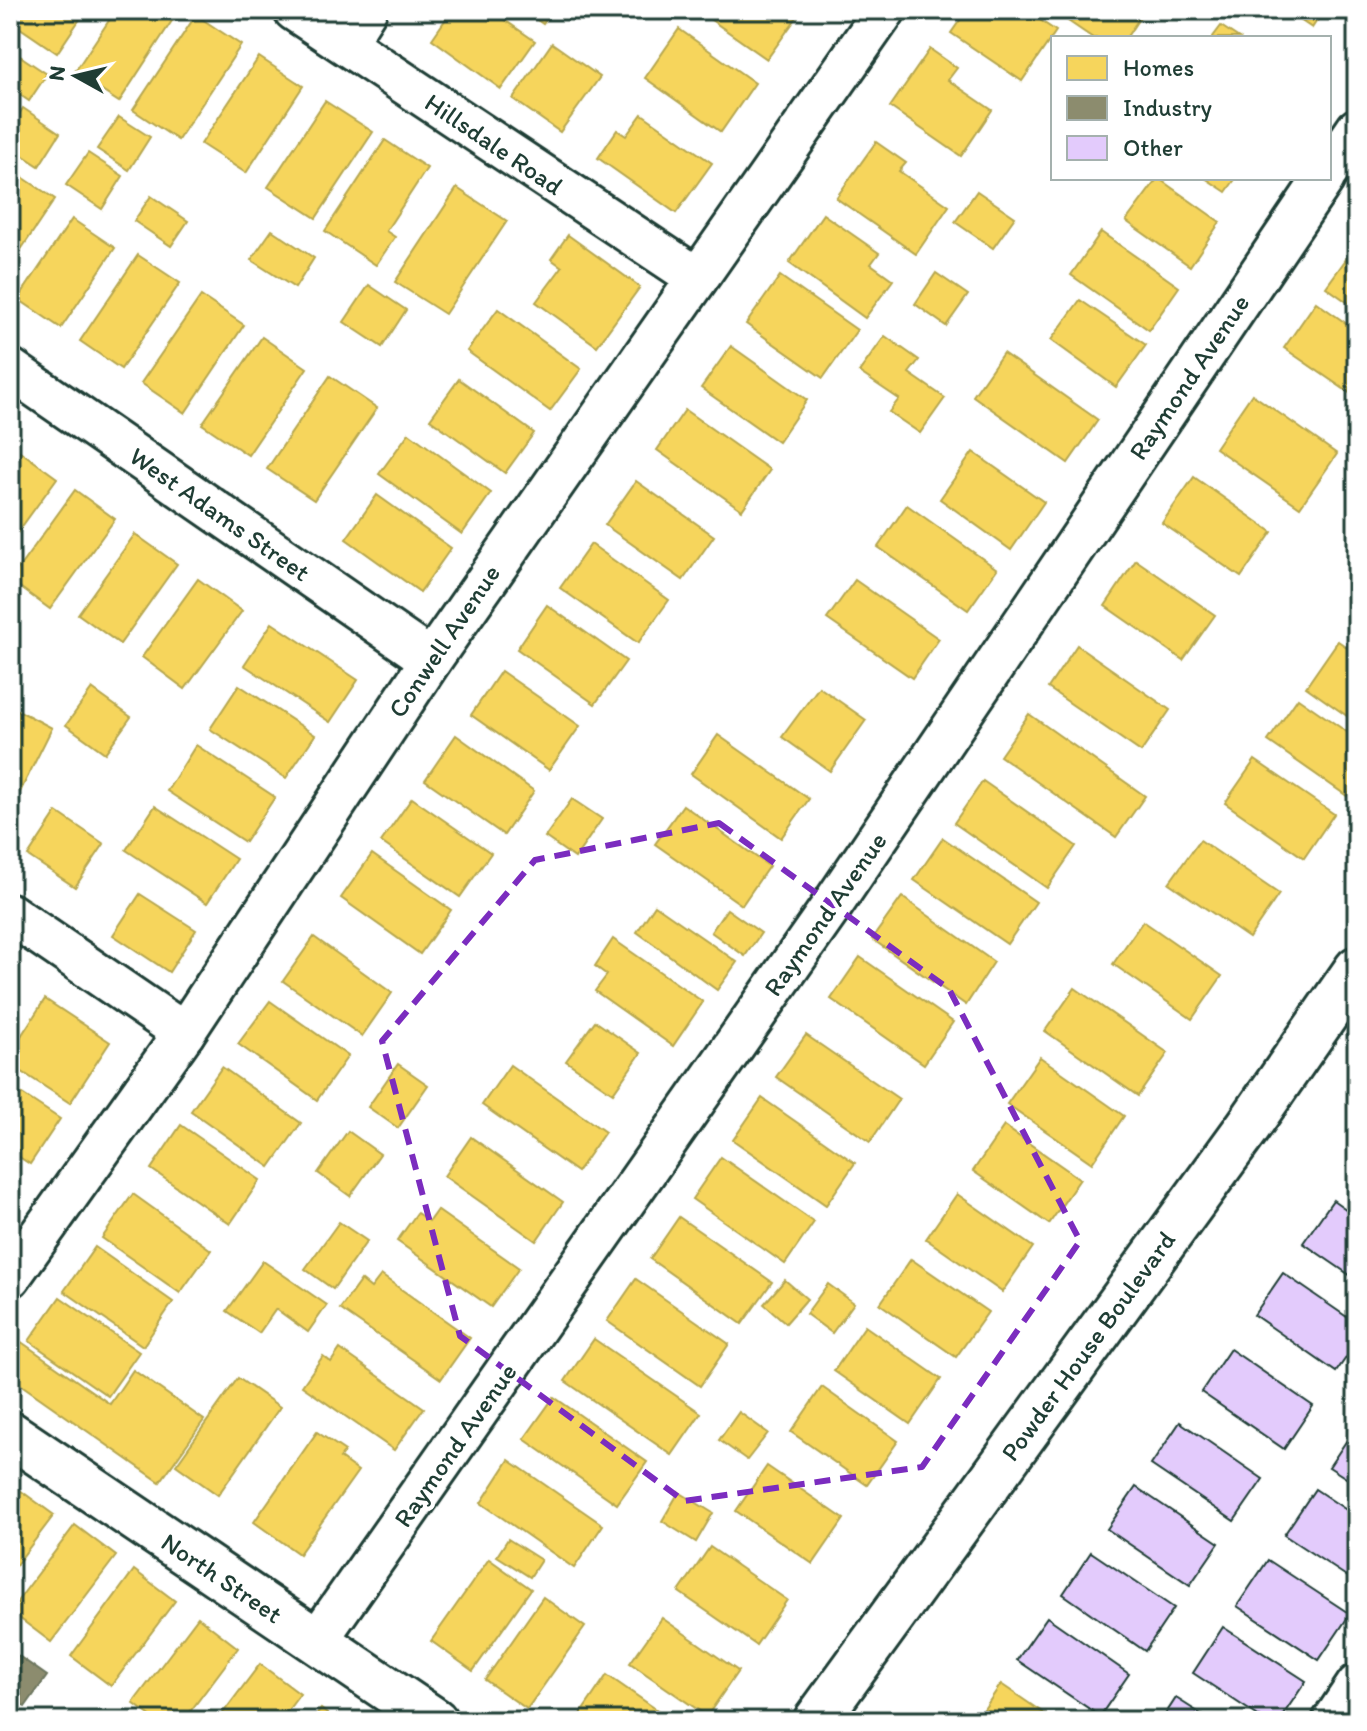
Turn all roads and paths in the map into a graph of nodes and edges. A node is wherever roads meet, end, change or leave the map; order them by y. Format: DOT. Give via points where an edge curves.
graph roads {
  1 [pos="294,10"];
  2 [pos="366,10"];
  3 [pos="885,10"];
  4 [pos="345,43"];
  5 [pos="1357,129"];
  6 [pos="1331,167"];
  7 [pos="1323,180"];
  8 [pos="696,277"];
  9 [pos="10,369"];
  10 [pos="431,660"];
  11 [pos="10,914"];
  12 [pos="1357,969"];
  13 [pos="184,1033"];
  14 [pos="10,1277"];
  15 [pos="10,1434"];
  16 [pos="316,1642"];
  17 [pos="1357,1685"];
  18 [pos="435,1721"];
  19 [pos="816,1721"];
  20 [pos="1333,1721"];
  1 -- 4 [label="street, Hillsdale Road"];
  2 -- 4 [label="street"];
  3 -- 8 [label="street, Conwell Avenue"];
  4 -- 8 [label="street, Hillsdale Road"];
  5 -- 6 [label="street"];
  7 -- 16 [label="street, Raymond Avenue" via="829,910"];
  8 -- 10 [label="street, Conwell Avenue"];
  9 -- 10 [label="street, West Adams Street"];
  10 -- 13 [label="street, Conwell Avenue"];
  11 -- 13 [label="street"];
  12 -- 19 [label="main road, Powder House Boulevard"];
  13 -- 14 [label="street, Conwell Avenue"];
  15 -- 16 [label="main road, North Street"];
  16 -- 18 [label="main road, North Street"];
  17 -- 20 [label="street"];
}
